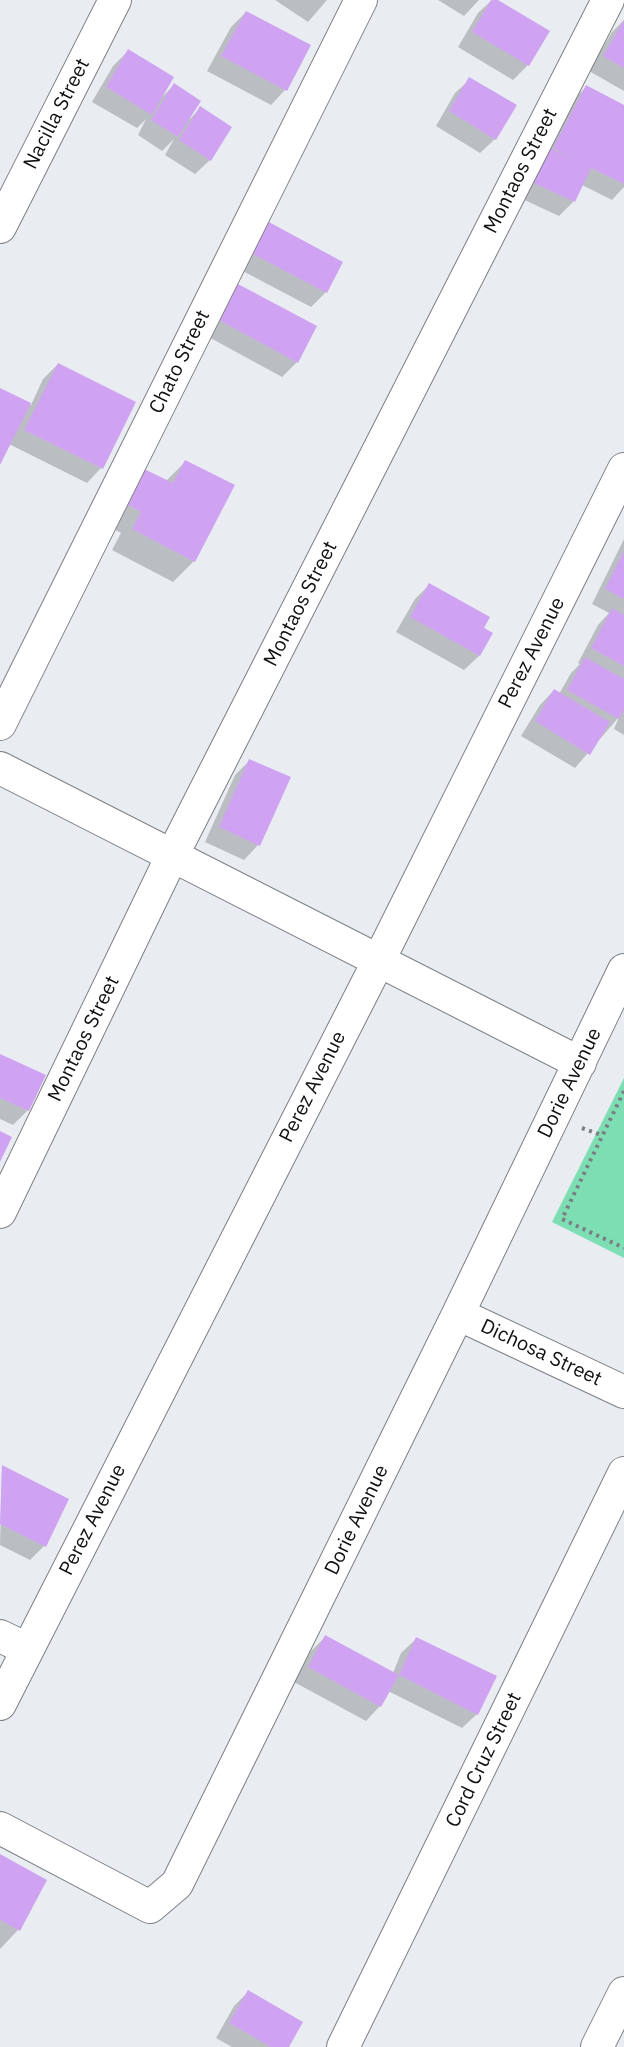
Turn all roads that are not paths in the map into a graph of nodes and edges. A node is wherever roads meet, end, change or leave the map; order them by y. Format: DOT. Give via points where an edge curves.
graph roads {
  1 [pos="115,0"];
  2 [pos="361,0"];
  3 [pos="608,0"];
  4 [pos="0,227"];
  5 [pos="624,470"];
  6 [pos="0,724"];
  7 [pos="0,768"];
  8 [pos="173,854"];
  9 [pos="378,962"];
  10 [pos="624,970"];
  11 [pos="580,1063"];
  12 [pos="0,1212"];
  13 [pos="458,1314"];
  14 [pos="624,1392"];
  15 [pos="624,1473"];
  16 [pos="14,1642"];
  17 [pos="0,1704"];
  18 [pos="0,1828"];
  19 [pos="624,1993"];
  20 [pos="343,2047"];
  21 [pos="597,2047"];
  1 -- 4 [label="street, Nacilla Street"];
  2 -- 6 [label="street, Chato Street"];
  3 -- 8 [label="street, Montaos Street"];
  5 -- 9 [label="street, Perez Avenue"];
  7 -- 8 [label="street"];
  8 -- 9 [label="street"];
  8 -- 12 [label="street, Montaos Street"];
  9 -- 11 [label="street"];
  9 -- 16 [label="street, Perez Avenue"];
  10 -- 11 [label="street, Dorie Avenue"];
  11 -- 13 [label="street, Dorie Avenue"];
  13 -- 14 [label="street, Dichosa Street"];
  13 -- 18 [label="street, Dorie Avenue" via="177,1884 150,1906"];
  15 -- 20 [label="street, Cord Cruz Street"];
  16 -- 17 [label="street, Perez Avenue"];
  19 -- 21 [label="street"];
}
